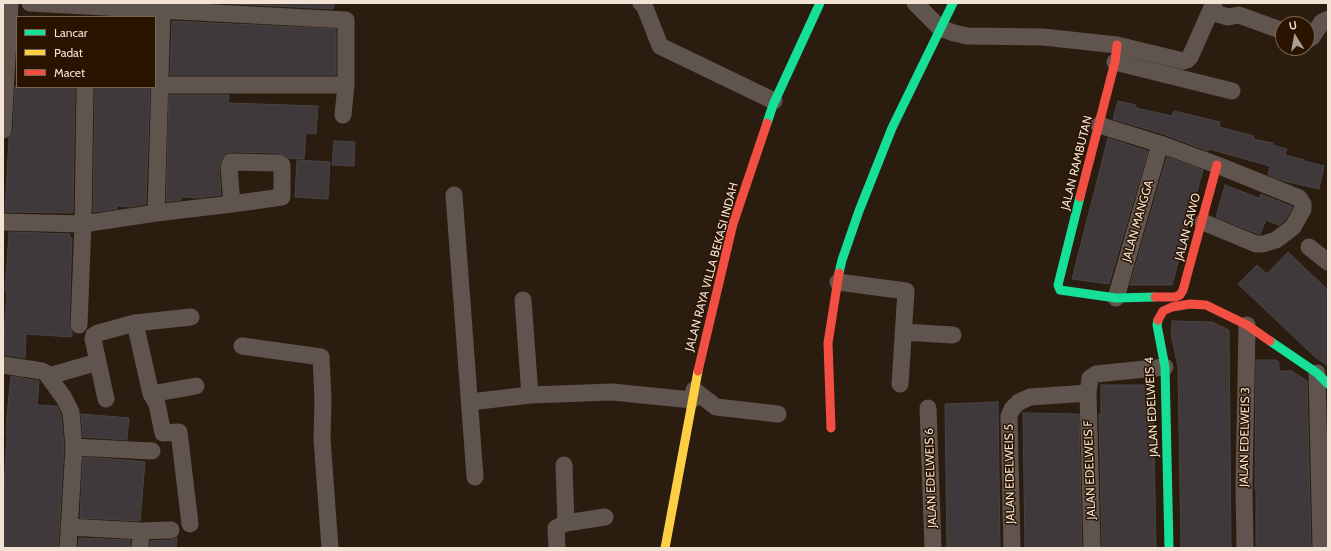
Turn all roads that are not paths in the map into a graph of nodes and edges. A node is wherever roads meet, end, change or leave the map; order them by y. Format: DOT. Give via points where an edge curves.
graph roads {
  1 [pos="10,3"];
  2 [pos="30,3"];
  3 [pos="641,3"];
  4 [pos="820,3"];
  5 [pos="915,3"];
  6 [pos="953,3"];
  7 [pos="1213,7"];
  8 [pos="162,10"];
  9 [pos="86,11"];
  10 [pos="1328,19"];
  11 [pos="940,28"];
  12 [pos="1275,28"];
  13 [pos="1315,33"];
  14 [pos="1117,44"];
  15 [pos="1115,62"];
  16 [pos="160,85"];
  17 [pos="346,85"];
  18 [pos="85,88"];
  19 [pos="1232,92"];
  20 [pos="774,101"];
  21 [pos="343,115"];
  22 [pos="1099,125"];
  23 [pos="3,130"];
  24 [pos="1160,144"];
  25 [pos="1217,164"];
  26 [pos="454,196"];
  27 [pos="232,204"];
  28 [pos="156,213"];
  29 [pos="3,222"];
  30 [pos="1203,222"];
  31 [pos="83,224"];
  32 [pos="1309,247"];
  33 [pos="1328,262"];
  34 [pos="838,282"];
  35 [pos="1116,298"];
  36 [pos="523,300"];
  37 [pos="190,317"];
  38 [pos="135,323"];
  39 [pos="79,324"];
  40 [pos="1247,325"];
  41 [pos="903,332"];
  42 [pos="953,335"];
  43 [pos="242,346"];
  44 [pos="98,362"];
  45 [pos="3,365"];
  46 [pos="1165,367"];
  47 [pos="49,376"];
  48 [pos="1322,379"];
  49 [pos="900,384"];
  50 [pos="196,386"];
  51 [pos="1088,393"];
  52 [pos="151,394"];
  53 [pos="530,395"];
  54 [pos="693,395"];
  55 [pos="106,399"];
  56 [pos="470,402"];
  57 [pos="928,408"];
  58 [pos="778,414"];
  59 [pos="831,428"];
  60 [pos="74,447"];
  61 [pos="152,451"];
  62 [pos="564,465"];
  63 [pos="475,477"];
  64 [pos="605,517"];
  65 [pos="566,523"];
  66 [pos="190,524"];
  67 [pos="69,527"];
  68 [pos="171,530"];
  69 [pos="140,531"];
  70 [pos="68,548"];
  71 [pos="140,548"];
  72 [pos="330,548"];
  73 [pos="557,548"];
  74 [pos="665,548"];
  75 [pos="933,548"];
  76 [pos="1012,548"];
  77 [pos="1092,548"];
  78 [pos="1169,548"];
  79 [pos="1245,548"];
  80 [pos="1321,548"];
  1 -- 23 [label="street"];
  2 -- 9 [label="street"];
  3 -- 20 [label="street" via="660,46"];
  4 -- 20 [label="street, JALAN RAYA VILLA BEKASI INDAH"];
  5 -- 11 [label="street"];
  6 -- 11 [label="street"];
  7 -- 12 [label="street" via="1228,17 1238,15"];
  7 -- 14 [label="street" via="1190,57 1186,60"];
  8 -- 9 [label="street"];
  8 -- 16 [label="street"];
  8 -- 17 [label="street" via="346,20"];
  10 -- 13 [label="street" via="1322,22"];
  11 -- 14 [label="street" via="967,36 1043,37"];
  11 -- 34 [label="street" via="889,135 859,211 842,260"];
  14 -- 15 [label="street, JALAN RAMBUTAN"];
  15 -- 19 [label="street"];
  15 -- 22 [label="street, JALAN RAMBUTAN"];
  16 -- 17 [label="street"];
  16 -- 28 [label="street"];
  17 -- 21 [label="street"];
  18 -- 31 [label="street"];
  20 -- 54 [label="street, JALAN RAYA VILLA BEKASI INDAH" via="732,224"];
  22 -- 24 [label="street"];
  22 -- 35 [label="street, JALAN RAMBUTAN" via="1058,286 1061,291"];
  24 -- 25 [label="street"];
  24 -- 35 [label="street, JALAN MANGGA"];
  25 -- 30 [label="street, JALAN SAWO"];
  25 -- 30 [label="street" via="1299,198 1303,209 1293,227 1276,240 1263,244 1256,244"];
  26 -- 56 [label="street"];
  27 -- 28 [label="street"];
  28 -- 31 [label="street"];
  29 -- 31 [label="street"];
  30 -- 35 [label="street, JALAN SAWO" via="1180,295"];
  31 -- 39 [label="street"];
  32 -- 33 [label="street"];
  34 -- 41 [label="street" via="906,291"];
  34 -- 59 [label="street" via="828,343"];
  36 -- 53 [label="street"];
  37 -- 38 [label="street"];
  38 -- 44 [label="street" via="94,335"];
  38 -- 52 [label="street"];
  40 -- 46 [label="street, JALAN EDELWEIS 4" via="1206,305 1190,304 1163,311 1157,325"];
  40 -- 48 [label="street"];
  40 -- 79 [label="street, JALAN EDELWEIS 3"];
  41 -- 42 [label="street"];
  41 -- 49 [label="street"];
  43 -- 72 [label="street" via="321,357 322,439"];
  44 -- 47 [label="street"];
  44 -- 55 [label="street"];
  45 -- 47 [label="street" via="42,371"];
  46 -- 51 [label="street, JALAN EDELWEIS F" via="1094,374 1090,378"];
  46 -- 78 [label="street, JALAN EDELWEIS 4"];
  47 -- 60 [label="street" via="71,412"];
  48 -- 80 [label="street"];
  50 -- 52 [label="street"];
  51 -- 76 [label="street, JALAN EDELWEIS 5" via="1030,397 1012,409 1009,416"];
  51 -- 77 [label="street, JALAN EDELWEIS F"];
  52 -- 66 [label="street" via="157,404 163,433 179,432"];
  53 -- 54 [label="street" via="612,392"];
  53 -- 56 [label="street"];
  54 -- 58 [label="street" via="716,407"];
  54 -- 74 [label="street, JALAN RAYA VILLA BEKASI INDAH"];
  56 -- 63 [label="street"];
  57 -- 75 [label="street, JALAN EDELWEIS 6"];
  60 -- 61 [label="street"];
  60 -- 67 [label="street"];
  62 -- 65 [label="street"];
  64 -- 65 [label="street"];
  65 -- 73 [label="street" via="556,528"];
  67 -- 69 [label="street"];
  67 -- 70 [label="street"];
  68 -- 69 [label="street"];
  69 -- 71 [label="street"];
}
